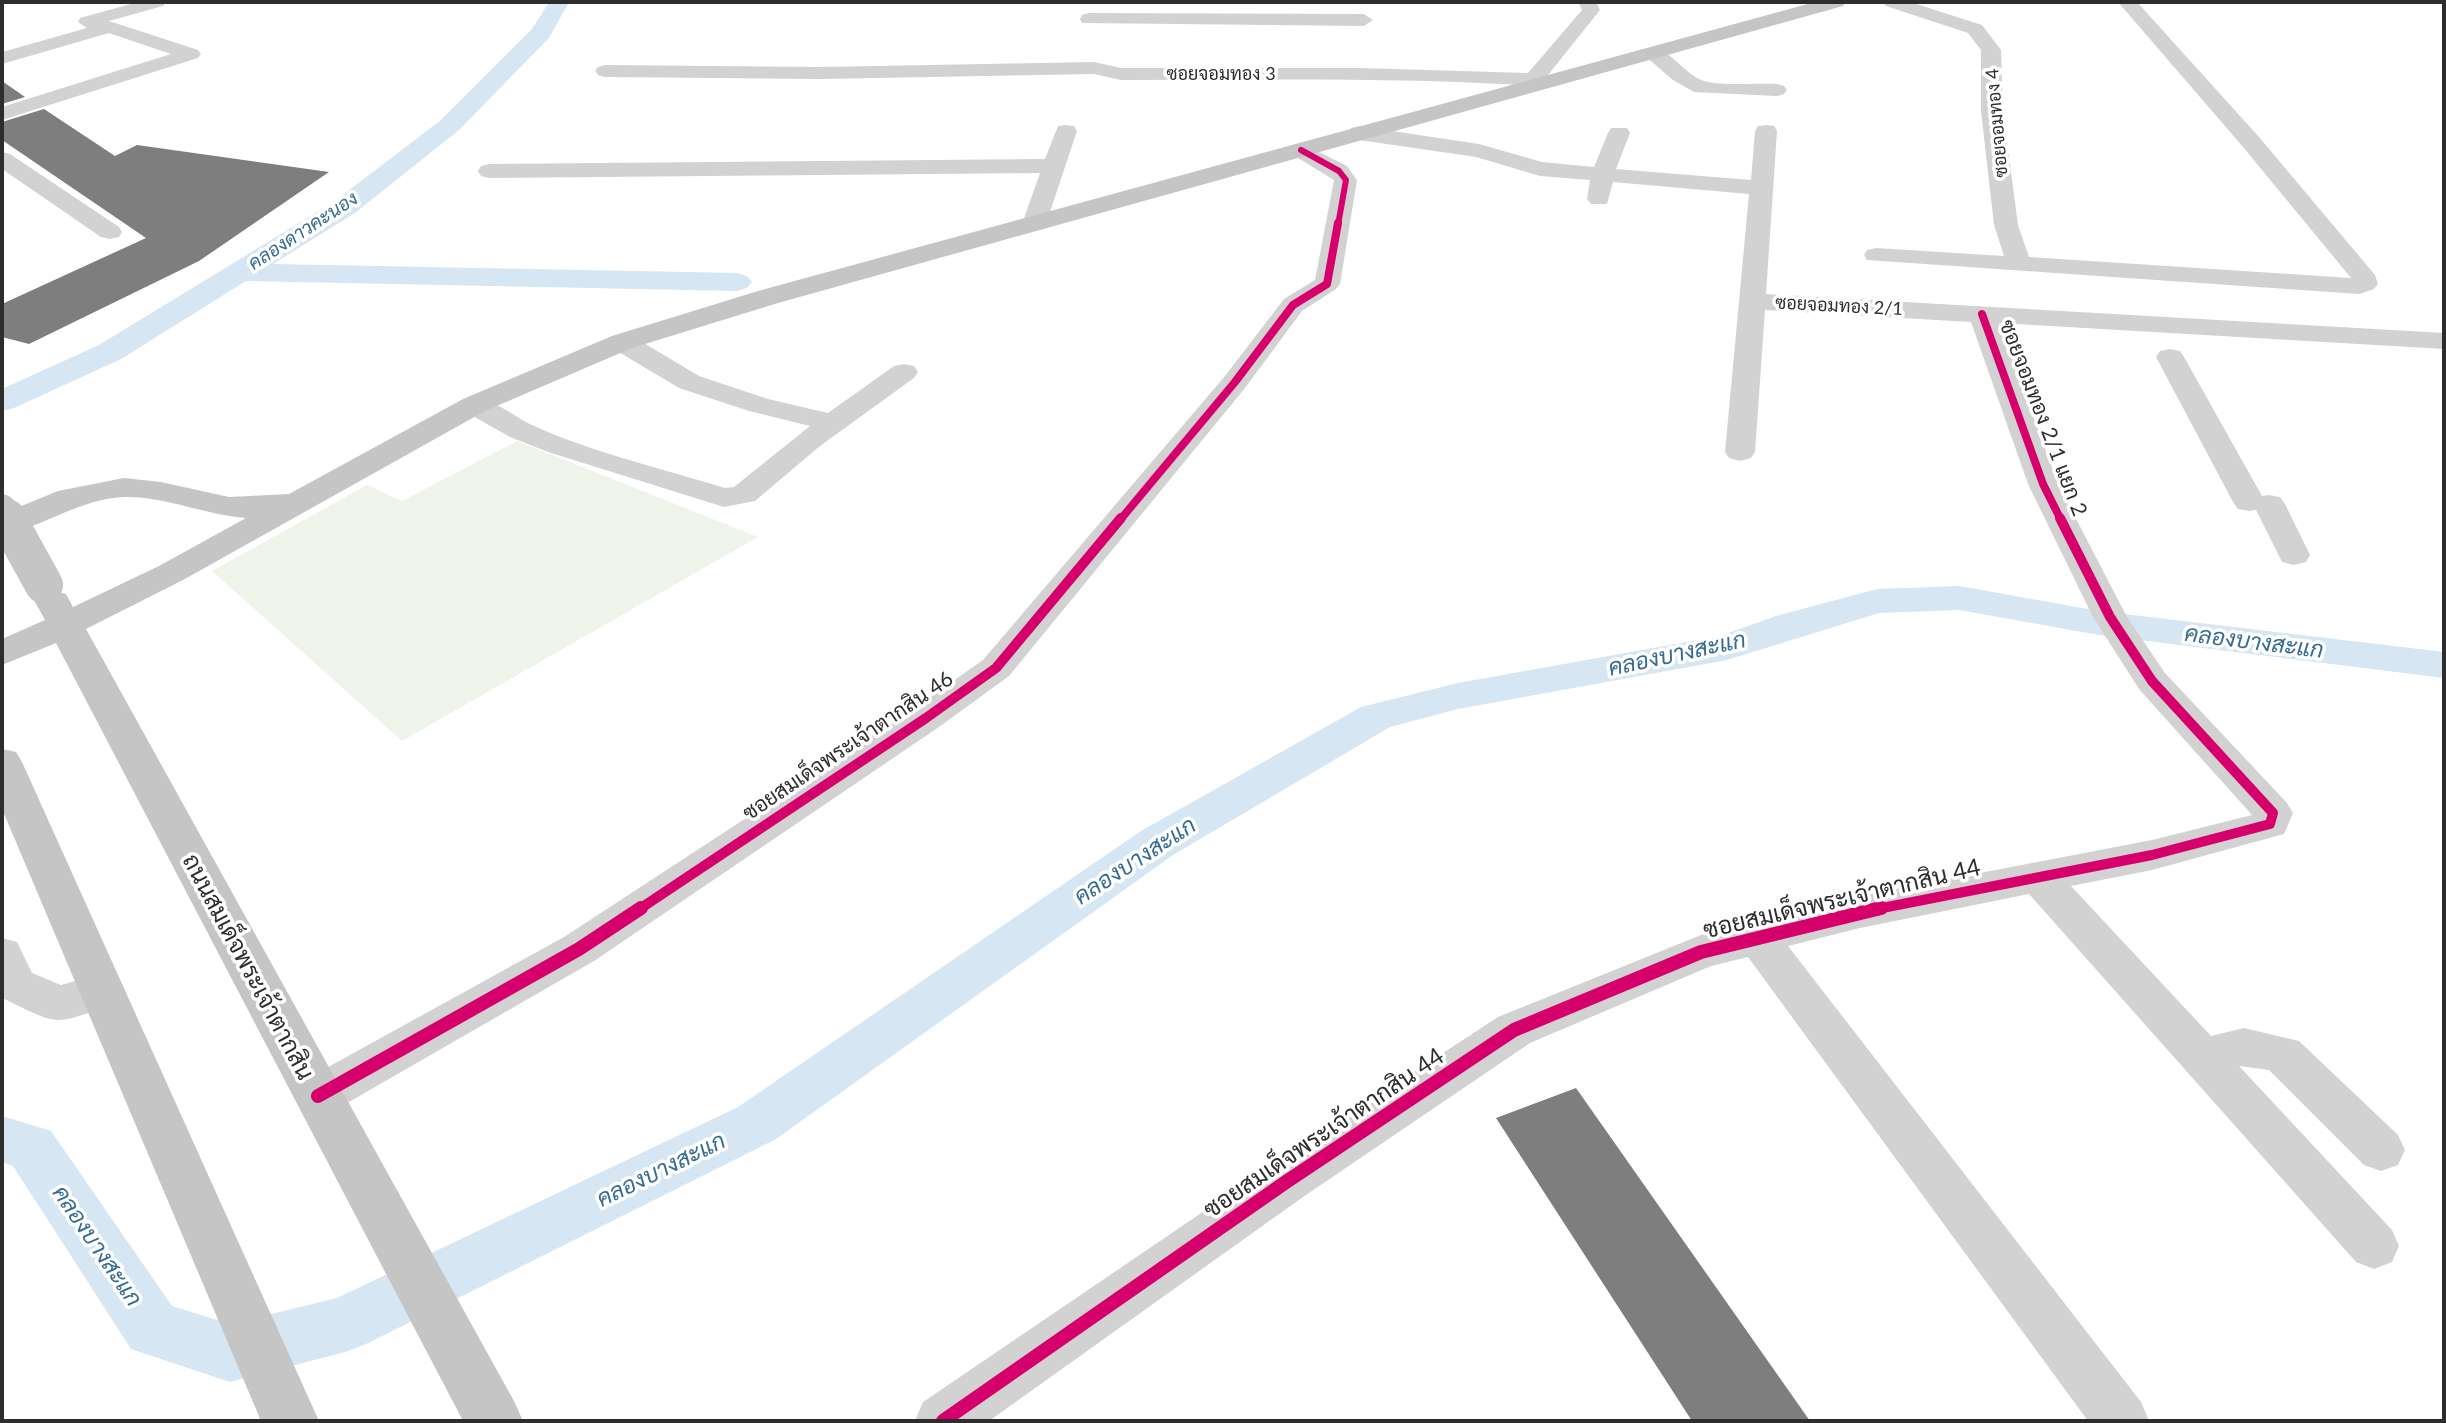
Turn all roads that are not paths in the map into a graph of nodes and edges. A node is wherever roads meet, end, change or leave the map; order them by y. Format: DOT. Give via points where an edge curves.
graph roads {
  1 [pos="157,2"];
  2 [pos="1587,2"];
  3 [pos="1836,2"];
  4 [pos="1892,2"];
  5 [pos="2127,2"];
  6 [pos="1364,18"];
  7 [pos="1090,19"];
  8 [pos="2,46"];
  9 [pos="1653,53"];
  10 [pos="2,58"];
  11 [pos="606,71"];
  12 [pos="1543,80"];
  13 [pos="1777,90"];
  14 [pos="2,114"];
  15 [pos="1066,131"];
  16 [pos="1766,131"];
  17 [pos="1359,133"];
  18 [pos="1619,133"];
  19 [pos="1301,150"];
  20 [pos="2,159"];
  21 [pos="1054,166"];
  22 [pos="489,171"];
  23 [pos="1603,173"];
  24 [pos="1760,188"];
  25 [pos="1599,199"];
  26 [pos="1034,224"];
  27 [pos="110,232"];
  28 [pos="1876,255"];
  29 [pos="2019,264"];
  30 [pos="1752,301"];
  31 [pos="1982,314"];
  32 [pos="2444,341"];
  33 [pos="622,342"];
  34 [pos="2169,357"];
  35 [pos="904,372"];
  36 [pos="474,405"];
  37 [pos="833,423"];
  38 [pos="1740,452"];
  39 [pos="304,498"];
  40 [pos="2,509"];
  41 [pos="2,526"];
  42 [pos="2294,555"];
  43 [pos="65,625"];
  44 [pos="2119,632"];
  45 [pos="2,653"];
  46 [pos="2,762"];
  47 [pos="16,815"];
  48 [pos="2038,877"];
  49 [pos="1757,937"];
  50 [pos="2,954"];
  51 [pos="103,990"];
  52 [pos="2202,1057"];
  53 [pos="318,1096"];
  54 [pos="2381,1150"];
  55 [pos="2374,1246"];
  56 [pos="284,1408"];
  57 [pos="494,1421"];
  58 [pos="943,1421"];
  59 [pos="2120,1421"];
  1 -- 8 [label="street"];
  2 -- 12 [label="street" via="1591,9"];
  3 -- 9 [label="main road"];
  4 -- 29 [label="street, ซอยจอมทอง 4" via="1975,29 1991,50 1992,111 2006,225"];
  5 -- 29 [label="street" via="2251,142 2365,284"];
  6 -- 7 [label="street"];
  9 -- 12 [label="main road"];
  9 -- 13 [label="street" via="1701,88"];
  10 -- 14 [label="street" via="109,27 191,54"];
  11 -- 12 [label="street, ซอยจอมทอง 3" via="1094,68 1121,74 1361,67"];
  12 -- 17 [label="main road"];
  15 -- 21 [label="street"];
  16 -- 24 [label="street, ซอยจอมทอง 2/1"];
  17 -- 19 [label="main road"];
  17 -- 23 [label="street" via="1479,151 1540,169"];
  18 -- 23 [label="street"];
  19 -- 26 [label="main road"];
  19 -- 53 [label="street, ซอยสมเด็จพระเจ้าตากสิน 46" via="1339,171 1346,180 1327,284 1293,305 996,668 579,949"];
  20 -- 27 [label="street"];
  21 -- 22 [label="street"];
  21 -- 26 [label="street"];
  23 -- 24 [label="street"];
  23 -- 25 [label="street"];
  24 -- 30 [label="street, ซอยจอมทอง 2/1"];
  26 -- 33 [label="main road"];
  28 -- 29 [label="street"];
  30 -- 31 [label="street, ซอยจอมทอง 2/1"];
  30 -- 38 [label="street"];
  31 -- 32 [label="street, ซอยจอมทอง 2/1"];
  31 -- 44 [label="street, ซอยจอมทอง 2/1 แยก 2" via="2043,484"];
  33 -- 36 [label="main road"];
  33 -- 37 [label="street" via="689,382"];
  34 -- 42 [label="street"];
  35 -- 37 [label="street"];
  36 -- 37 [label="street" via="559,446 724,498 744,494"];
  36 -- 39 [label="main road"];
  39 -- 41 [label="main road" via="247,510 139,488 43,509"];
  39 -- 43 [label="main road" via="171,573"];
  40 -- 43 [label="main road, ถนนสมเด็จพระเจ้าตากสิน, bridge"];
  43 -- 45 [label="main road"];
  43 -- 53 [label="main road, ถนนสมเด็จพระเจ้าตากสิน"];
  44 -- 48 [label="street, ซอยสมเด็จพระเจ้าตากสิน 44" via="2152,681 2273,813 2270,824 2152,855"];
  46 -- 47 [label="main road"];
  47 -- 51 [label="main road"];
  48 -- 49 [label="street, ซอยสมเด็จพระเจ้าตากสิน 44"];
  48 -- 52 [label="street"];
  49 -- 58 [label="street, ซอยสมเด็จพระเจ้าตากสิน 44" via="1701,952 1514,1030"];
  49 -- 59 [label="street"];
  50 -- 51 [label="street" via="16,985 59,1003"];
  51 -- 56 [label="main road"];
  52 -- 54 [label="street" via="2245,1046 2283,1054"];
  52 -- 55 [label="street"];
  53 -- 57 [label="main road, ถนนสมเด็จพระเจ้าตากสิน"];
}
